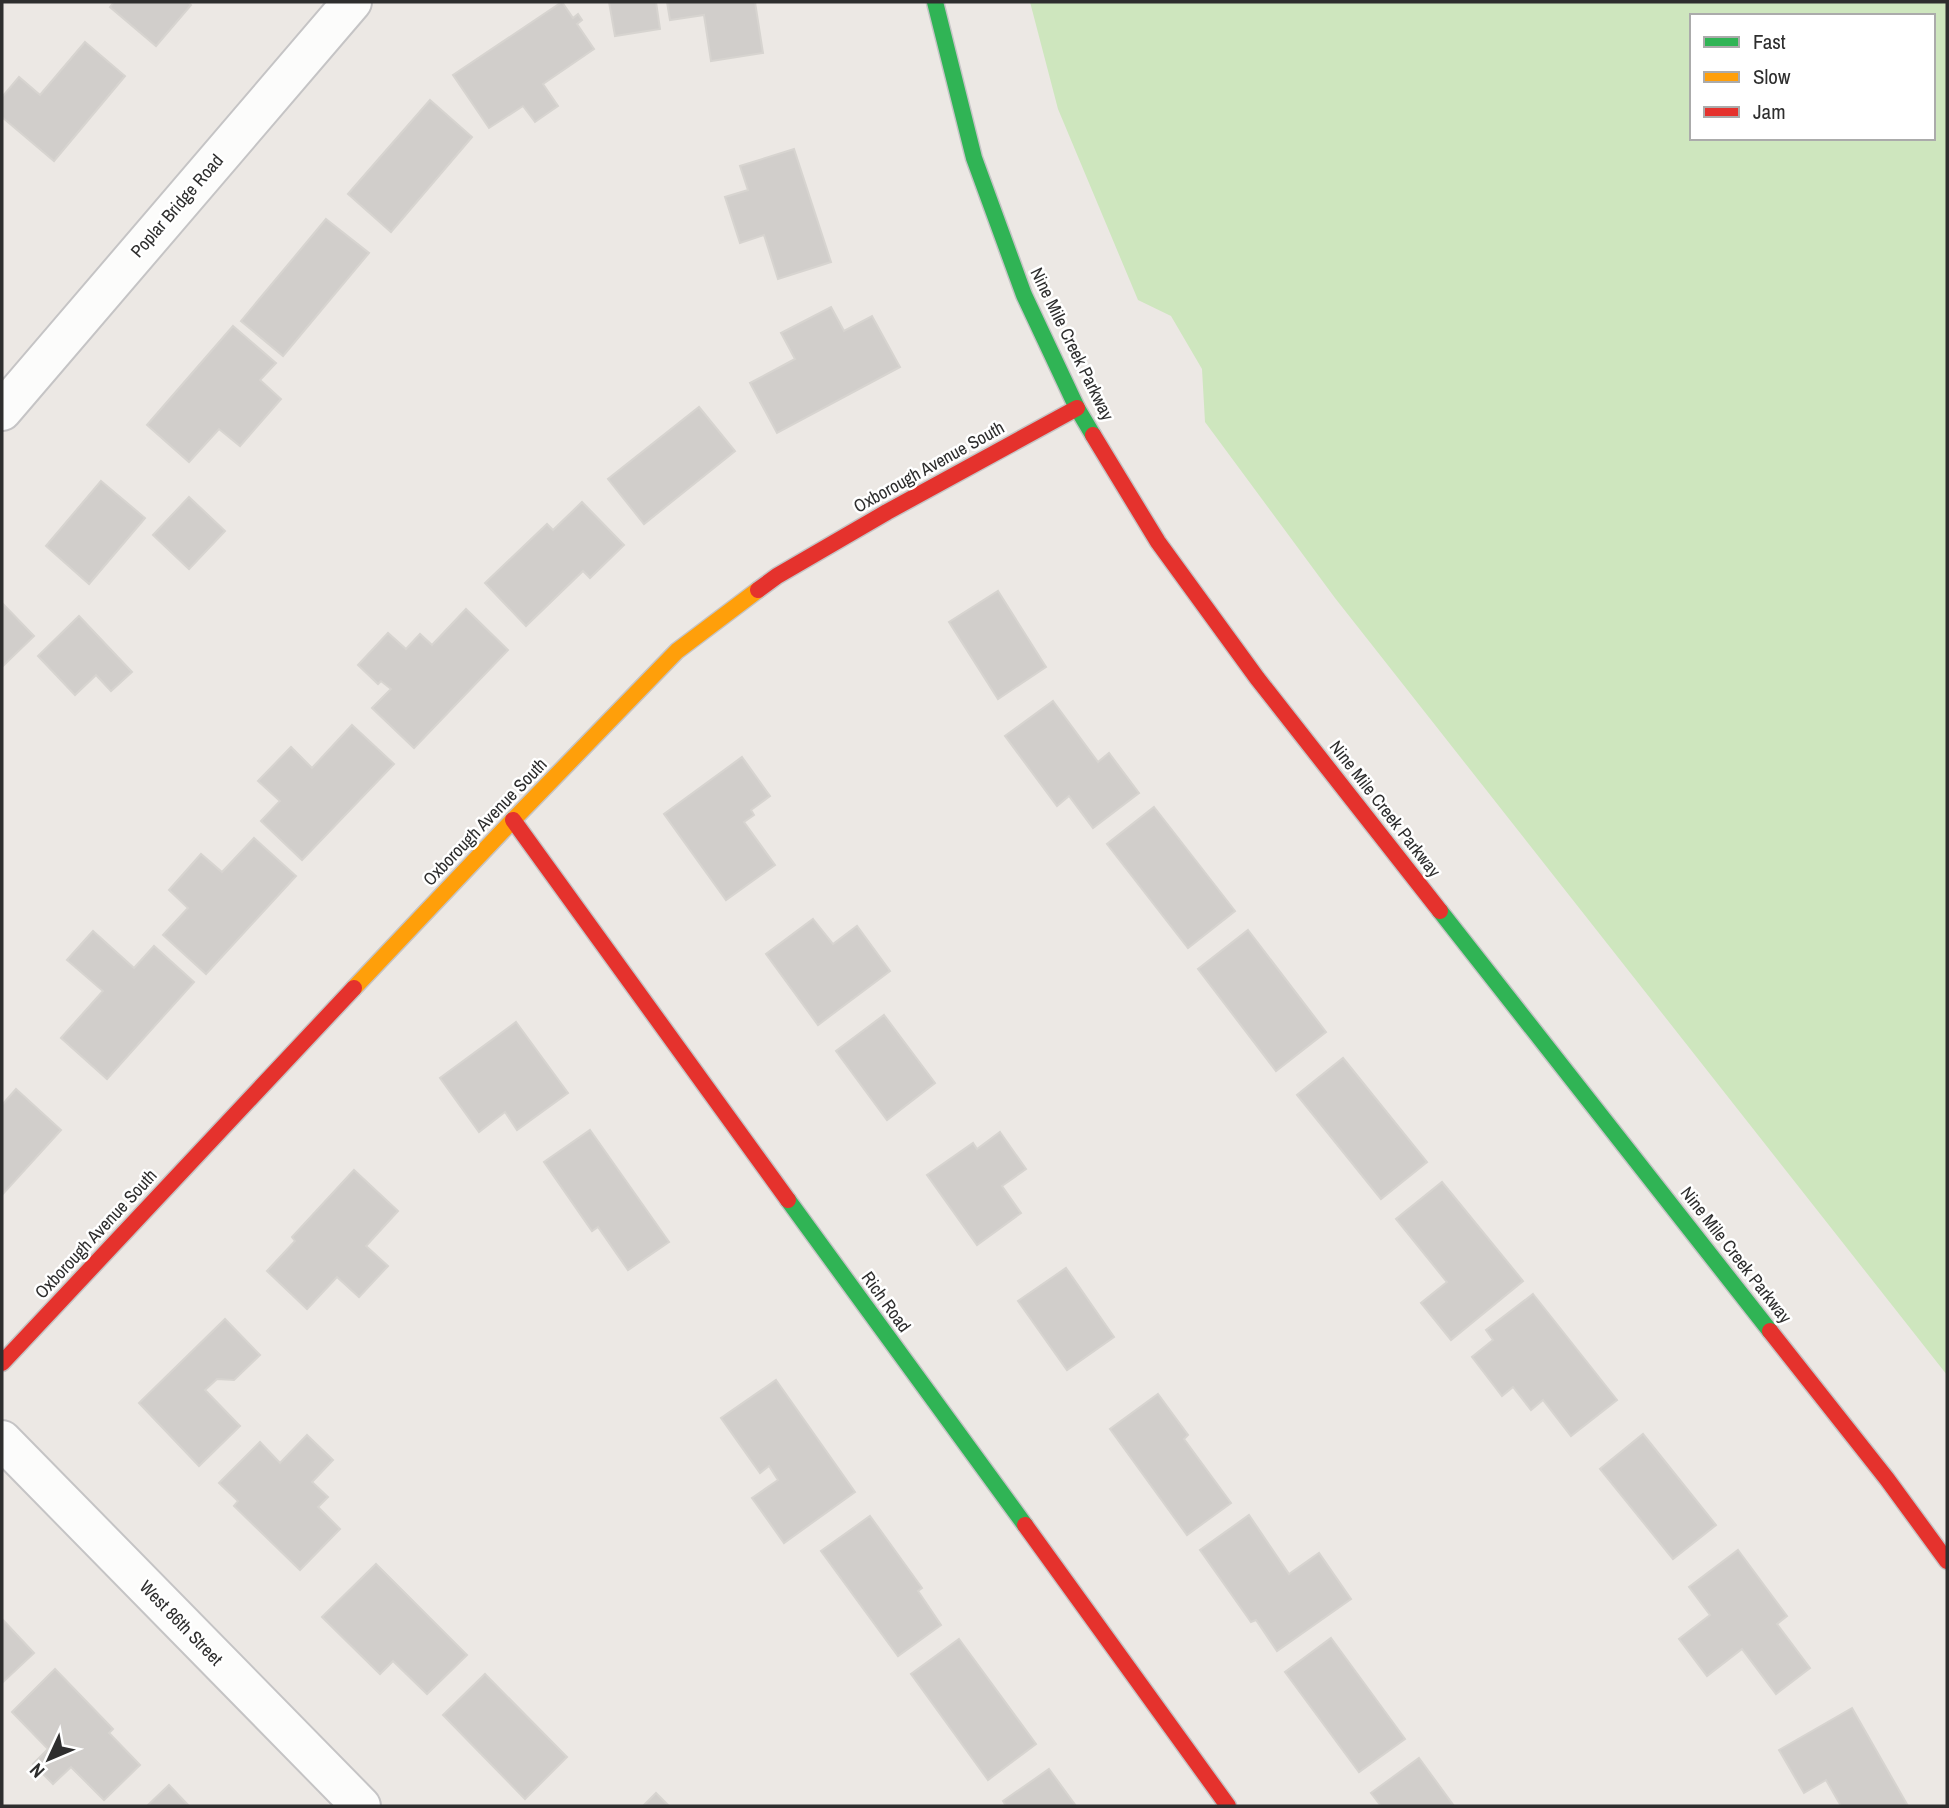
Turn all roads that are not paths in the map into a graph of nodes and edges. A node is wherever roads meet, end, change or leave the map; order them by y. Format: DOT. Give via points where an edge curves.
graph roads {
  1 [pos="352,2"];
  2 [pos="935,2"];
  3 [pos="1077,408"];
  4 [pos="2,411"];
  5 [pos="513,820"];
  6 [pos="2,1363"];
  7 [pos="2,1440"];
  8 [pos="1947,1562"];
  9 [pos="361,1806"];
  10 [pos="1228,1806"];
  1 -- 4 [label="street, Poplar Bridge Road"];
  2 -- 3 [label="street, Nine Mile Creek Parkway" via="974,158 1024,295"];
  3 -- 5 [label="street, Oxborough Avenue South" via="777,576 677,651"];
  3 -- 8 [label="street, Nine Mile Creek Parkway" via="1158,542 1257,678 1887,1479"];
  5 -- 6 [label="street, Oxborough Avenue South"];
  5 -- 10 [label="street, Rich Road"];
  7 -- 9 [label="street, West 86th Street"];
}
